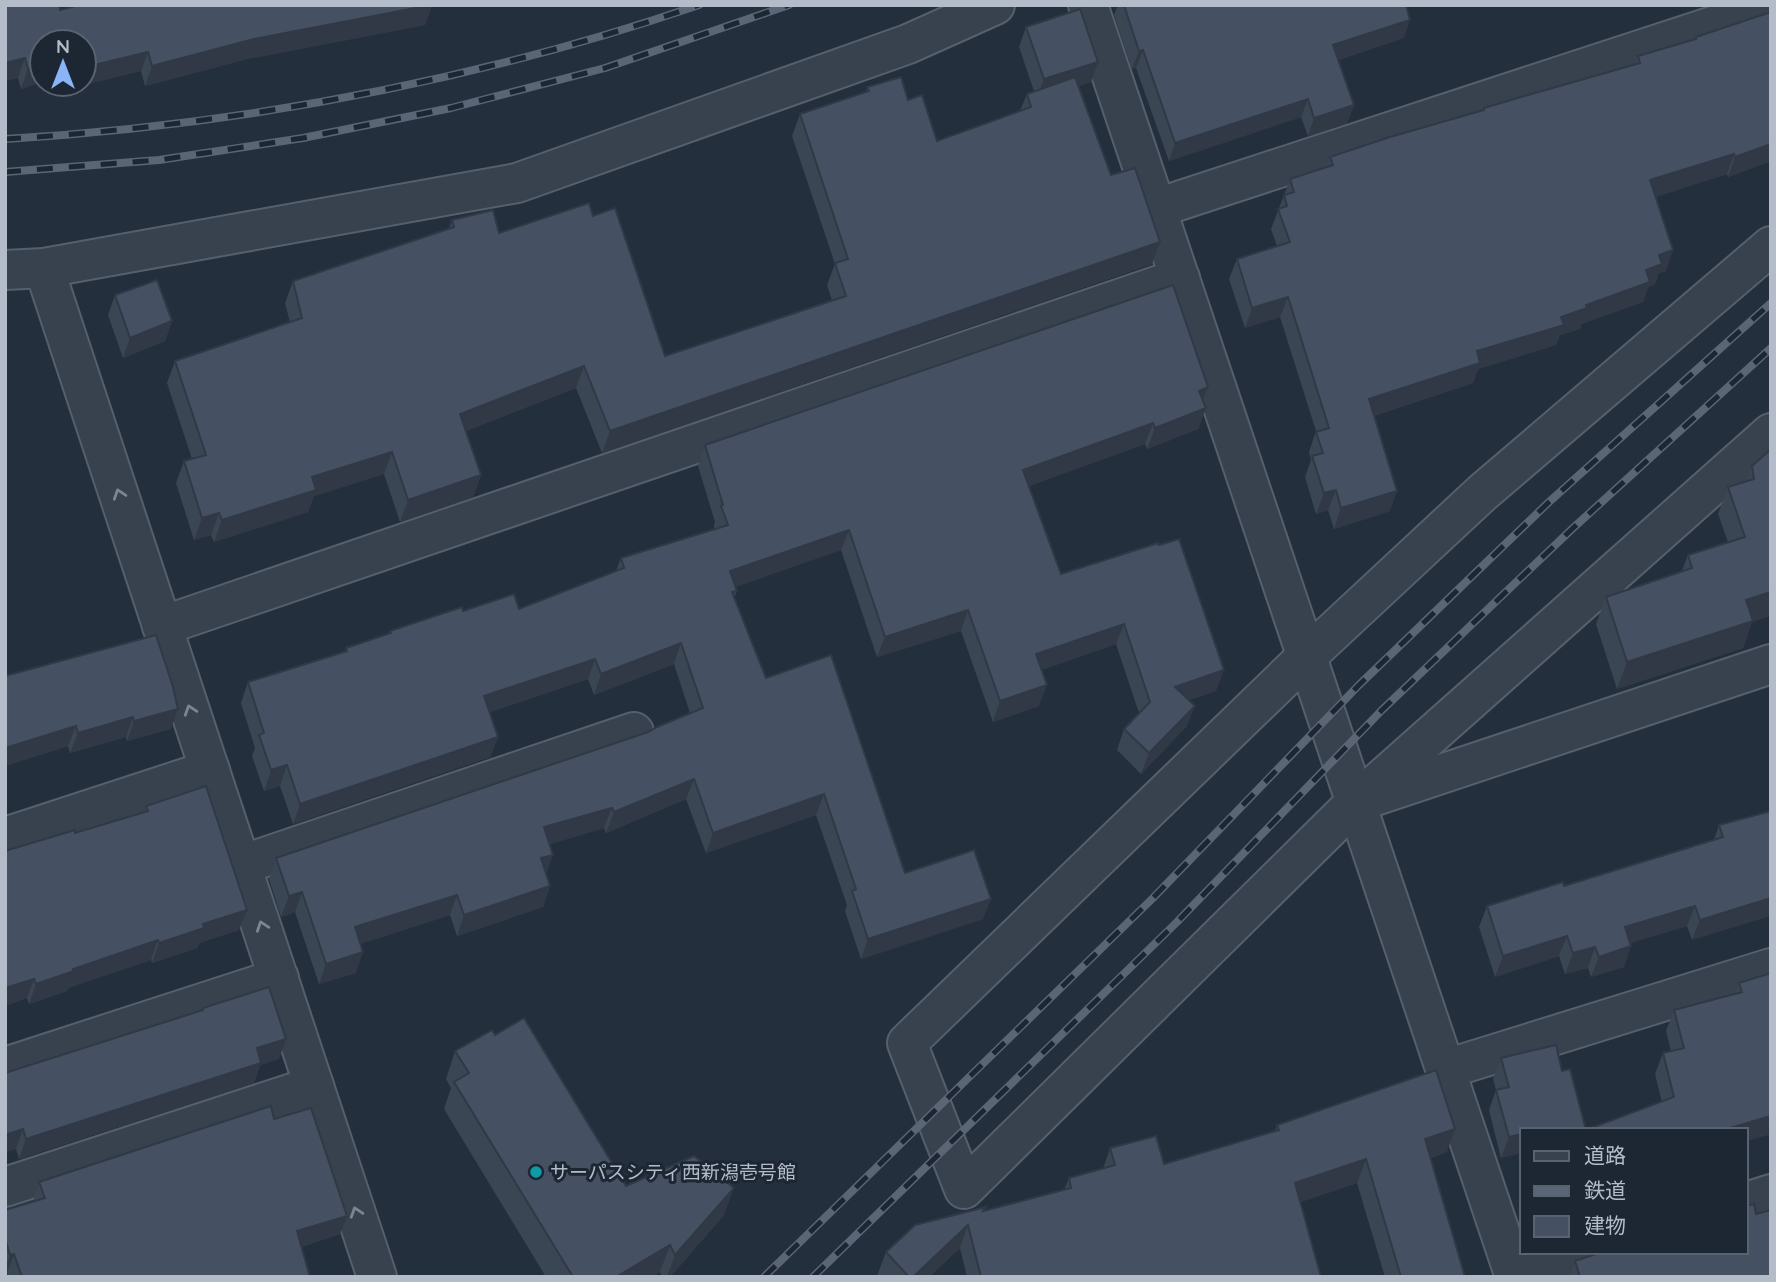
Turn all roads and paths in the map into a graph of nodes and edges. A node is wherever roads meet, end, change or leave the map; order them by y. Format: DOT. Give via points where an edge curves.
graph roads {
  1 [pos="995,5"];
  2 [pos="1088,5"];
  3 [pos="1771,7"];
  4 [pos="1157,208"];
  5 [pos="1771,246"];
  6 [pos="44,268"];
  7 [pos="5,270"];
  8 [pos="1180,278"];
  9 [pos="1771,433"];
  10 [pos="162,625"];
  11 [pos="1307,656"];
  12 [pos="1771,664"];
  13 [pos="634,732"];
  14 [pos="210,770"];
  15 [pos="1356,802"];
  16 [pos="5,836"];
  17 [pos="241,864"];
  18 [pos="1771,968"];
  19 [pos="279,978"];
  20 [pos="5,1067"];
  21 [pos="1446,1069"];
  22 [pos="314,1086"];
  23 [pos="5,1187"];
  24 [pos="1771,1194"];
  25 [pos="1748,1201"];
  26 [pos="1582,1254"];
  27 [pos="374,1276"];
  28 [pos="1515,1276"];
  1 -- 6 [label="street" via="908,44 517,183"];
  2 -- 4 [label="street"];
  3 -- 4 [label="street"];
  4 -- 8 [label="street"];
  5 -- 11 [label="street" via="1482,493"];
  6 -- 7 [label="street"];
  10 -- 6 [label="street, one-way"];
  8 -- 10 [label="street"];
  8 -- 11 [label="street"];
  9 -- 15 [label="street"];
  14 -- 10 [label="street, one-way"];
  11 -- 15 [label="street"];
  11 -- 15 [label="street" via="907,1043 964,1189"];
  12 -- 15 [label="street"];
  13 -- 17 [label="street"];
  14 -- 16 [label="street"];
  14 -- 17 [label="street"];
  15 -- 21 [label="street"];
  19 -- 17 [label="street, one-way"];
  18 -- 21 [label="street"];
  19 -- 20 [label="street"];
  19 -- 22 [label="street"];
  21 -- 28 [label="street"];
  22 -- 23 [label="street"];
  27 -- 22 [label="street, one-way"];
  24 -- 25 [label="street"];
  26 -- 28 [label="street"];
}
